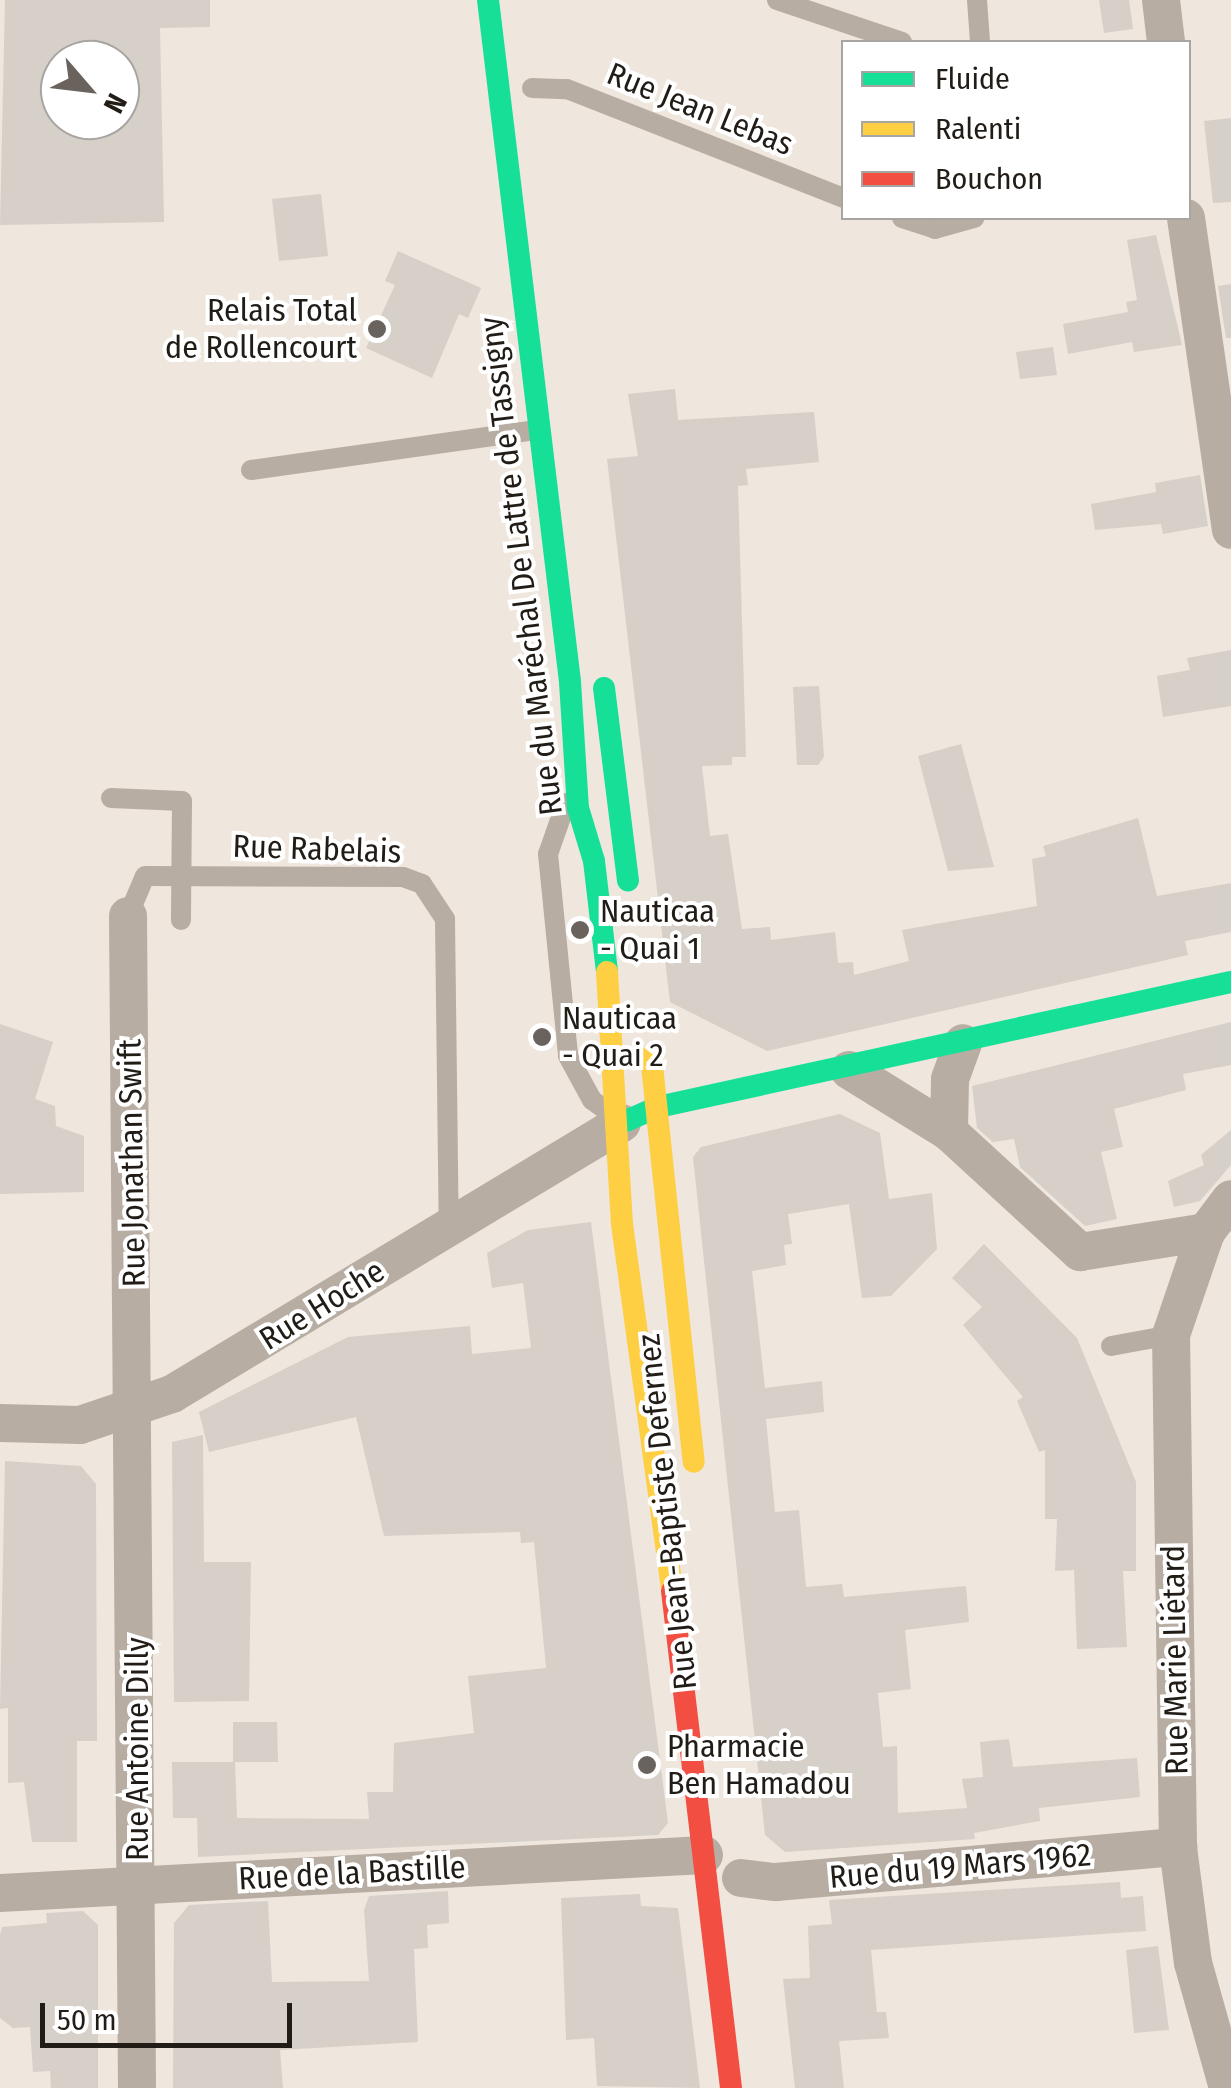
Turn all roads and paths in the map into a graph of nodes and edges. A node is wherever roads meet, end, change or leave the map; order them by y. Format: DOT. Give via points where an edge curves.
graph roads {
  1 [pos="488,0"];
  2 [pos="507,0"];
  3 [pos="776,0"];
  4 [pos="977,0"];
  5 [pos="1161,0"];
  6 [pos="896,40"];
  7 [pos="980,40"];
  8 [pos="1166,40"];
  9 [pos="531,79"];
  10 [pos="535,116"];
  11 [pos="841,197"];
  12 [pos="908,220"];
  13 [pos="967,220"];
  14 [pos="1186,220"];
  15 [pos="540,430"];
  16 [pos="251,470"];
  17 [pos="1231,530"];
  18 [pos="601,658"];
  19 [pos="575,779"];
  20 [pos="111,798"];
  21 [pos="184,876"];
  22 [pos="631,901"];
  23 [pos="128,916"];
  24 [pos="181,920"];
  25 [pos="1231,982"];
  26 [pos="647,1024"];
  27 [pos="963,1043"];
  28 [pos="850,1070"];
  29 [pos="658,1107"];
  30 [pos="622,1123"];
  31 [pos="949,1132"];
  32 [pos="1231,1198"];
  33 [pos="448,1225"];
  34 [pos="1206,1232"];
  35 [pos="1171,1335"];
  36 [pos="1110,1346"];
  37 [pos="135,1410"];
  38 [pos="0,1423"];
  39 [pos="697,1487"];
  40 [pos="1178,1847"];
  41 [pos="732,1872"];
  42 [pos="138,1884"];
  43 [pos="0,1893"];
  44 [pos="716,1962"];
  45 [pos="137,2088"];
  46 [pos="731,2088"];
  47 [pos="748,2088"];
  48 [pos="1228,2088"];
  1 -- 15 [label="main road, Rue du Maréchal De Lattre de Tassigny"];
  2 -- 19 [label="lane" via="590,708"];
  3 -- 6 [label="lane"];
  4 -- 7 [label="lane"];
  5 -- 8 [label="street"];
  9 -- 10 [label="main road"];
  9 -- 11 [label="lane, Rue Jean Lebas"];
  12 -- 13 [label="lane" via="935,229"];
  14 -- 17 [label="street"];
  15 -- 16 [label="lane"];
  15 -- 19 [label="main road, Rue du Maréchal De Lattre de Tassigny"];
  18 -- 22 [label="main road, Rue du Maréchal De Lattre de Tassigny"];
  19 -- 30 [label="main road, Rue du Maréchal De Lattre de Tassigny" via="594,861"];
  19 -- 30 [label="lane" via="548,854 568,1056 592,1100"];
  20 -- 21 [label="lane" via="182,800"];
  21 -- 23 [label="lane, Rue Rabelais" via="145,876"];
  21 -- 24 [label="lane"];
  21 -- 33 [label="lane, Rue Rabelais" via="403,878 436,898 445,919"];
  23 -- 37 [label="street, Rue Jonathan Swift"];
  25 -- 27 [label="main road"];
  26 -- 29 [label="main road"];
  27 -- 28 [label="main road"];
  27 -- 31 [label="street" via="950,1080"];
  28 -- 29 [label="main road"];
  28 -- 31 [label="street"];
  29 -- 30 [label="main road"];
  29 -- 39 [label="main road, Rue Jean-Baptiste Defernez"];
  30 -- 33 [label="street, Rue Hoche"];
  30 -- 41 [label="lane" via="667,1403 720,1844"];
  30 -- 41 [label="main road, Rue Jean-Baptiste Defernez" via="620,1206"];
  31 -- 34 [label="street" via="1080,1252"];
  32 -- 34 [label="street, Rue Marie Liétard"];
  33 -- 37 [label="street, Rue Hoche" via="212,1373"];
  34 -- 35 [label="street, Rue Marie Liétard"];
  35 -- 36 [label="lane"];
  35 -- 40 [label="street, Rue Marie Liétard"];
  37 -- 38 [label="street, Rue Hoche" via="80,1425"];
  37 -- 42 [label="street, Rue Antoine Dilly"];
  40 -- 41 [label="street, Rue du 19 Mars 1962" via="776,1882"];
  40 -- 48 [label="street, Rue Marie Liétard" via="1193,1963"];
  41 -- 42 [label="street, Rue de la Bastille"];
  41 -- 44 [label="main road, Rue Jean-Baptiste Defernez"];
  42 -- 43 [label="street, Rue de la Bastille"];
  42 -- 45 [label="street, Rue Antoine Dilly"];
  44 -- 46 [label="main road, Rue Jean-Baptiste Defernez"];
  44 -- 47 [label="lane" via="736,1990"];
}
